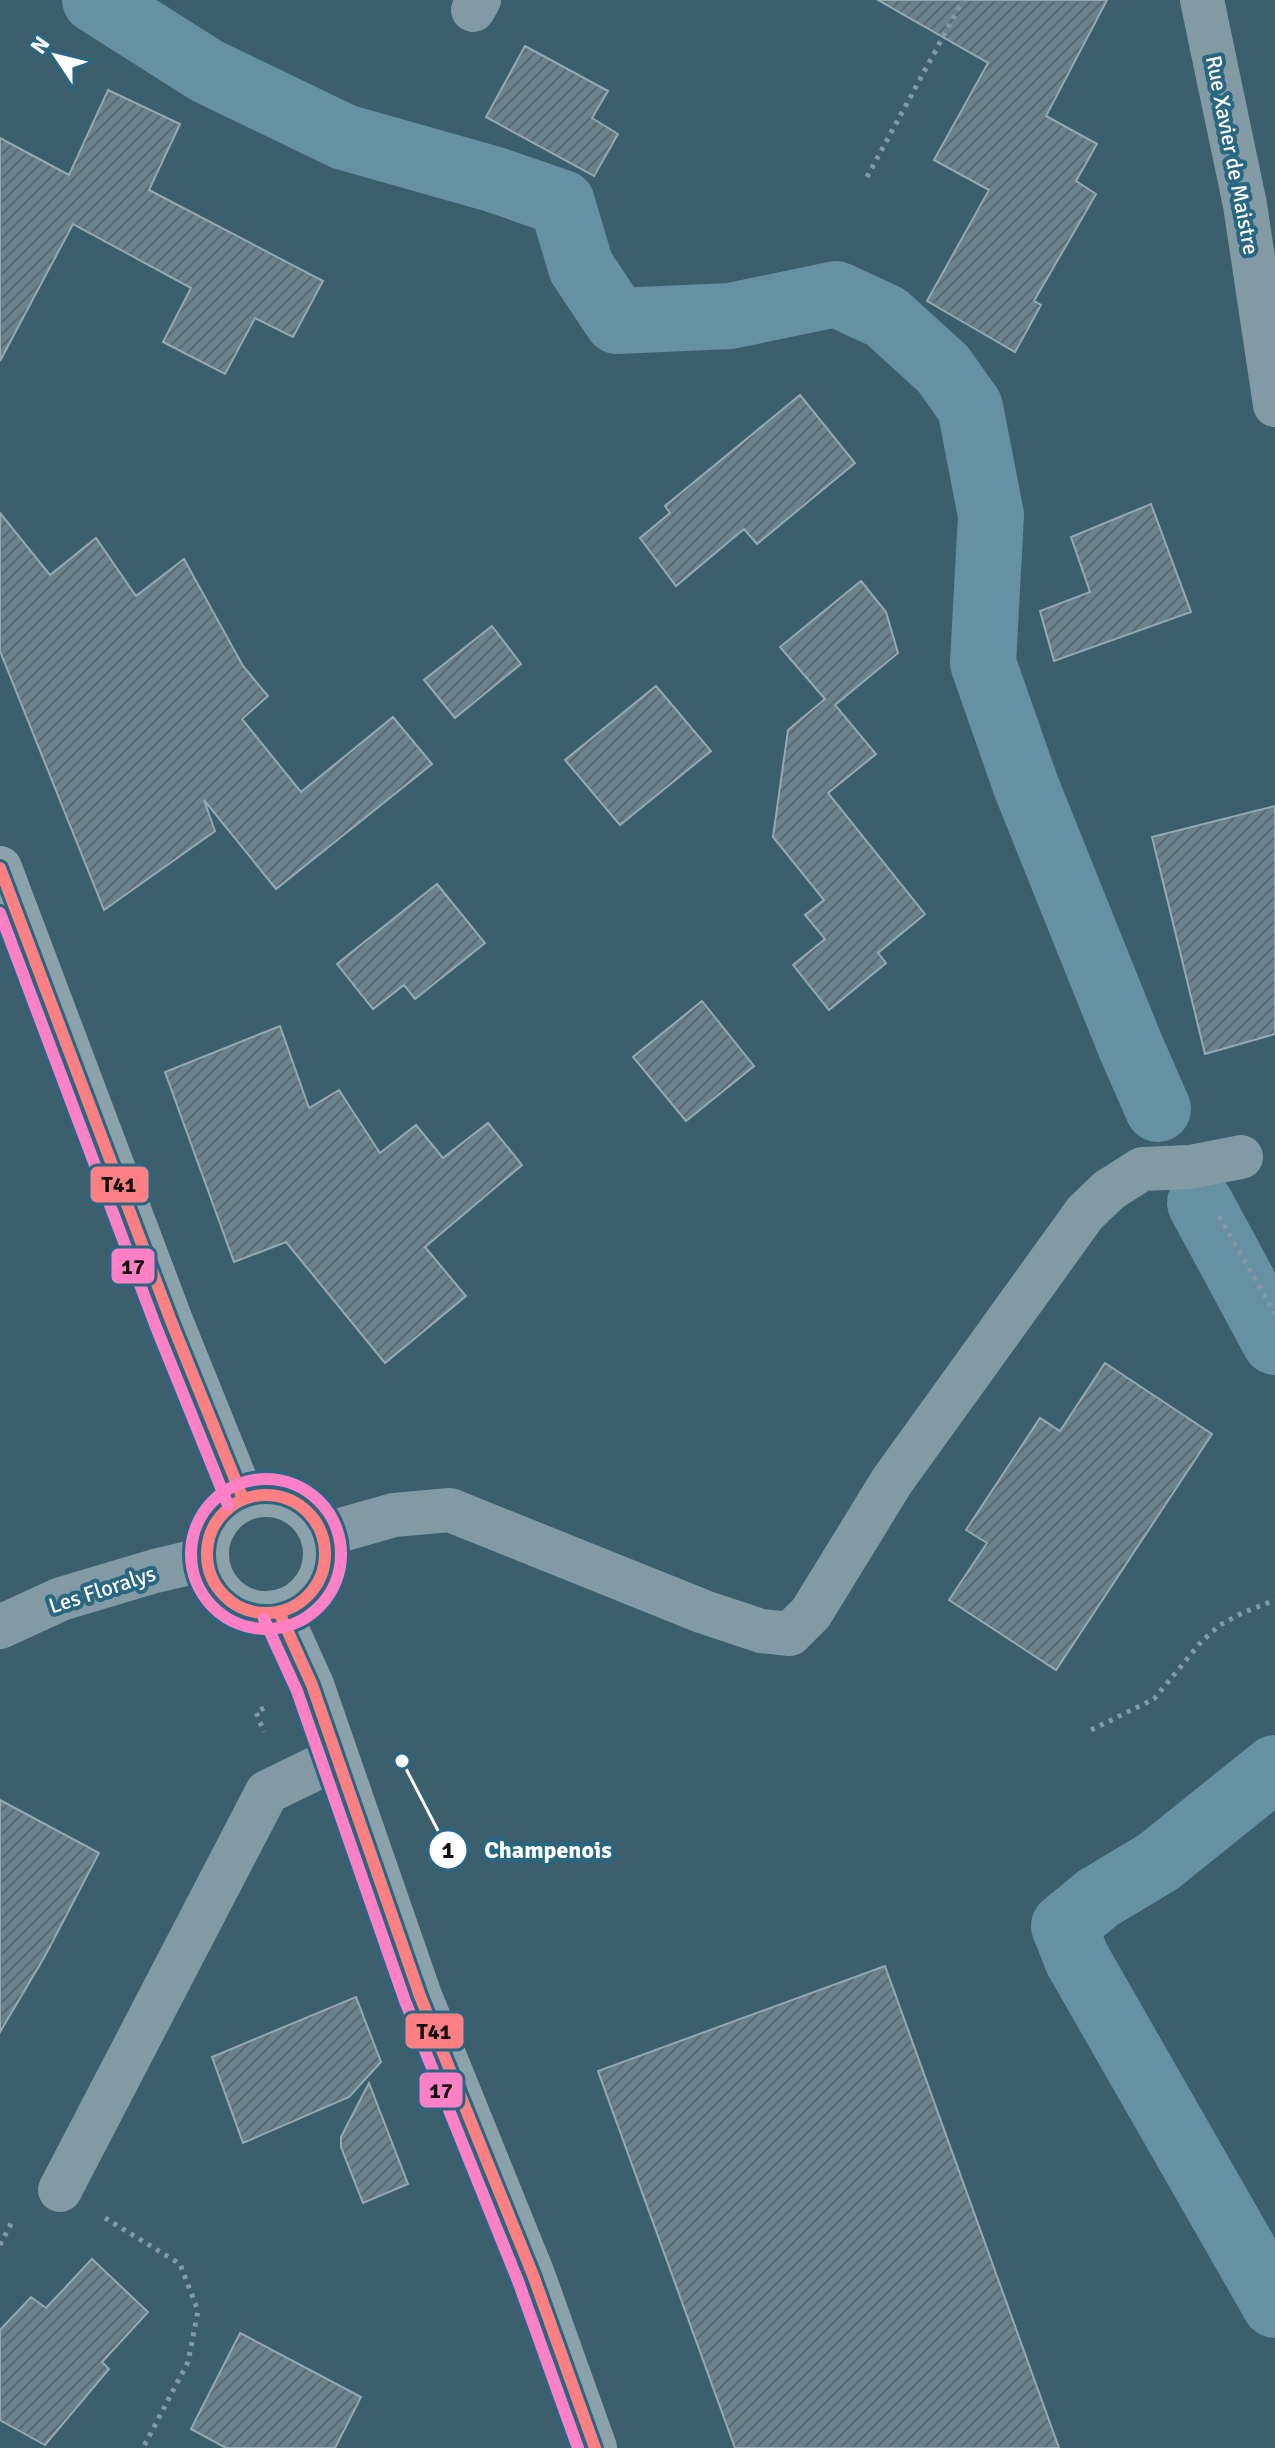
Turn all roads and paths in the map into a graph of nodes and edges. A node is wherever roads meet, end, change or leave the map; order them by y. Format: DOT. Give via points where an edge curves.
graph roads {
  1 [pos="963,0"];
  2 [pos="1202,0"];
  3 [pos="867,177"];
  4 [pos="1275,405"];
  5 [pos="0,868"];
  6 [pos="1241,1157"];
  7 [pos="1190,1167"];
  8 [pos="1275,1314"];
  9 [pos="243,1499"];
  10 [pos="323,1535"];
  11 [pos="206,1559"];
  12 [pos="1275,1600"];
  13 [pos="279,1612"];
  14 [pos="0,1627"];
  15 [pos="1091,1730"];
  16 [pos="337,1758"];
  17 [pos="60,2190"];
  18 [pos="143,2448"];
  19 [pos="595,2448"];
  1 -- 3 [label="path"];
  2 -- 4 [label="street, Rue Xavier de Maistre" via="1245,205"];
  5 -- 9 [label="main road"];
  6 -- 7 [label="street"];
  7 -- 8 [label="path"];
  7 -- 10 [label="street" via="1142,1169 1085,1213 892,1481 811,1613 790,1634 761,1631 704,1612 450,1510 394,1515"];
  9 -- 10 [label="main road" via="275,1495 291,1500 304,1508"];
  9 -- 11 [label="main road" via="215,1523"];
  10 -- 13 [label="main road" via="322,1574 312,1591"];
  11 -- 13 [label="main road" via="219,1590 231,1602 246,1610"];
  11 -- 14 [label="street, Les Floralys" via="61,1599"];
  12 -- 15 [label="path" via="1220,1625 1154,1699"];
  13 -- 16 [label="main road"];
  16 -- 17 [label="street" via="267,1792"];
  16 -- 19 [label="main road" via="420,1996 533,2275"];
  17 -- 18 [label="path" via="180,2264 198,2311 188,2362"];
}
